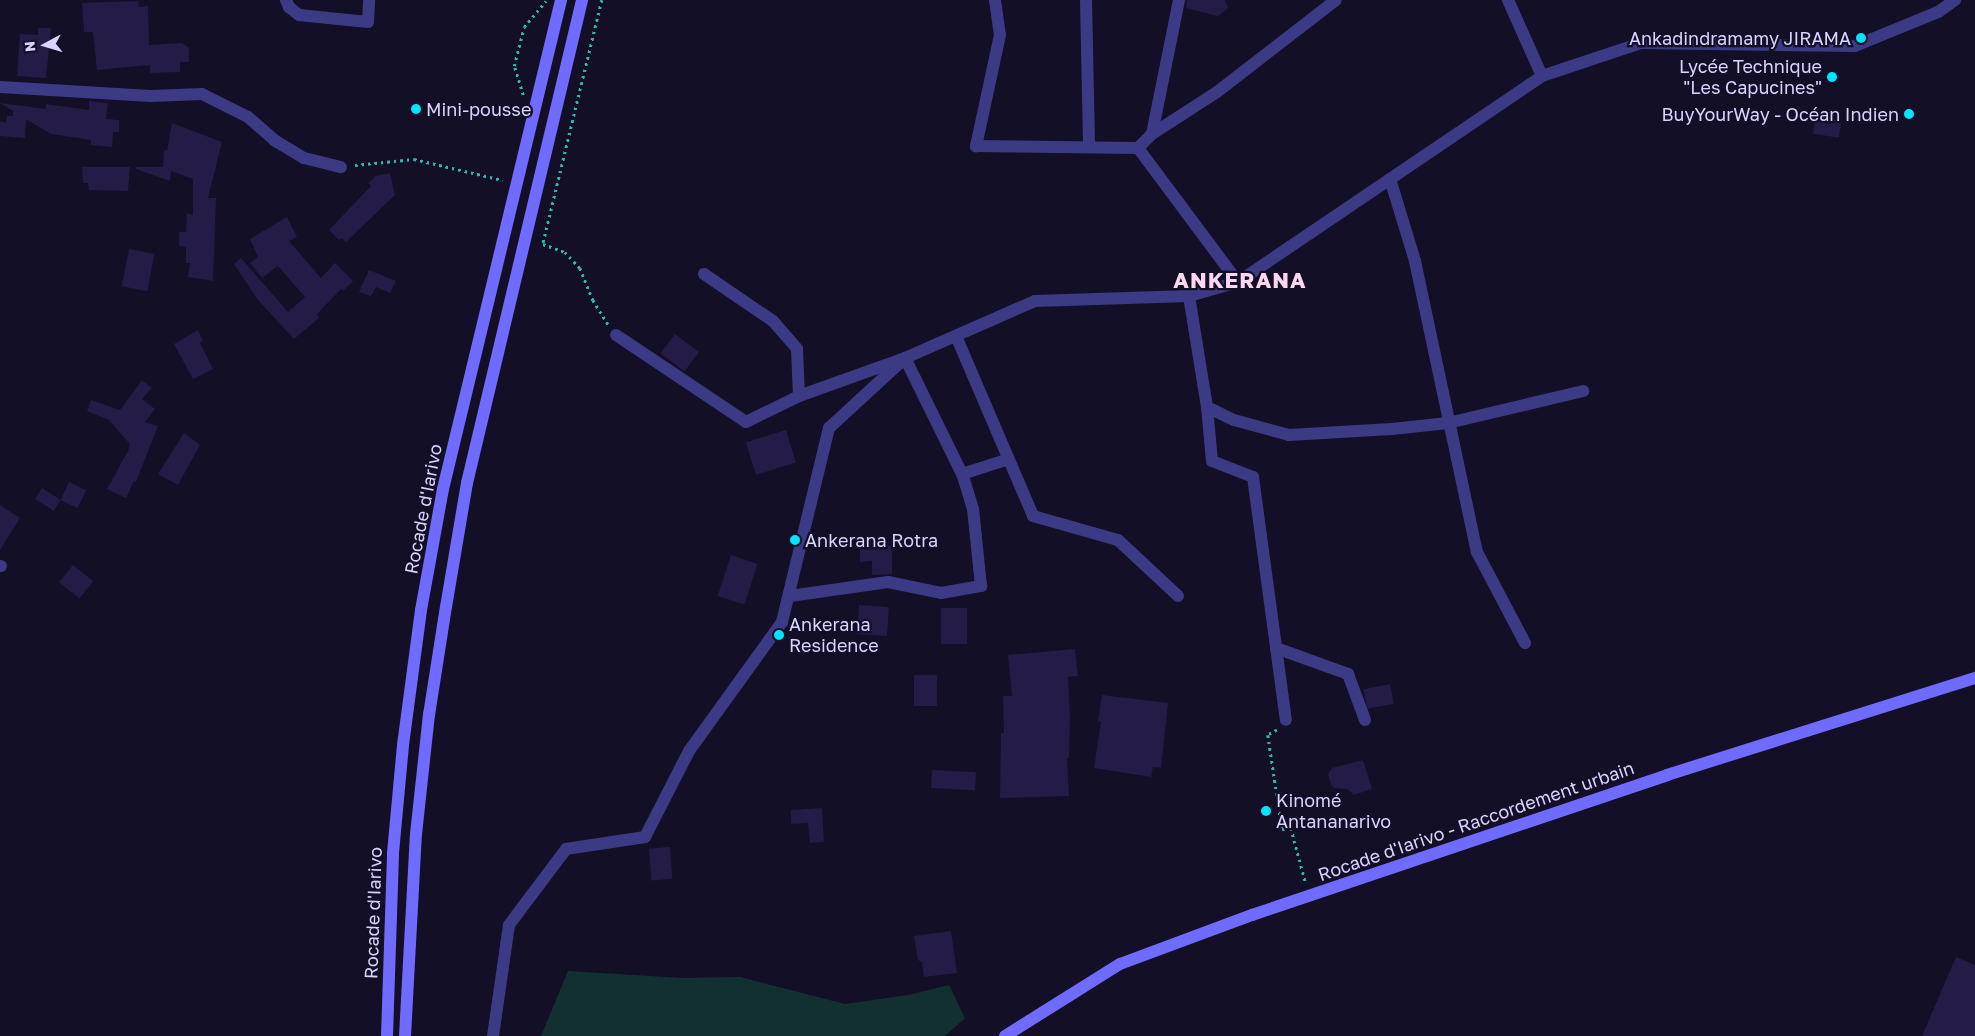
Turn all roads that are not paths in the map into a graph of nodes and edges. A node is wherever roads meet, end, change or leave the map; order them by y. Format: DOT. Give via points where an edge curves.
graph roads {
  1 [pos="286,0"];
  2 [pos="370,0"];
  3 [pos="562,0"];
  4 [pos="582,0"];
  5 [pos="995,0"];
  6 [pos="1086,0"];
  7 [pos="1179,0"];
  8 [pos="1336,0"];
  9 [pos="1508,0"];
  10 [pos="1955,0"];
  11 [pos="1542,76"];
  12 [pos="0,87"];
  13 [pos="1152,134"];
  14 [pos="1089,146"];
  15 [pos="1138,148"];
  16 [pos="341,167"];
  17 [pos="1390,179"];
  18 [pos="704,274"];
  19 [pos="1238,282"];
  20 [pos="1189,296"];
  21 [pos="616,335"];
  22 [pos="956,336"];
  23 [pos="905,358"];
  24 [pos="1583,391"];
  25 [pos="799,396"];
  26 [pos="1207,407"];
  27 [pos="1448,423"];
  28 [pos="1009,459"];
  29 [pos="962,474"];
  30 [pos="790,596"];
  31 [pos="1178,596"];
  32 [pos="1525,643"];
  33 [pos="1276,648"];
  34 [pos="1975,678"];
  35 [pos="1286,720"];
  36 [pos="1364,720"];
  37 [pos="387,1036"];
  38 [pos="405,1036"];
  39 [pos="493,1036"];
  40 [pos="1005,1036"];
  1 -- 2 [label="street" via="288,7 299,15 368,22"];
  3 -- 37 [label="main road, Rocade d'Iarivo" via="443,489 421,610 393,853"];
  4 -- 38 [label="main road, Rocade d'Iarivo" via="470,474 446,606 429,715 416,834"];
  5 -- 14 [label="street" via="1000,35 976,146"];
  6 -- 14 [label="street"];
  7 -- 13 [label="street"];
  8 -- 13 [label="street" via="1217,92"];
  9 -- 11 [label="street"];
  10 -- 11 [label="street" via="1938,12 1855,46 1641,43"];
  11 -- 17 [label="street"];
  12 -- 16 [label="street" via="151,96 202,94 248,117 274,140 304,158"];
  13 -- 15 [label="street"];
  14 -- 15 [label="street"];
  15 -- 19 [label="street"];
  17 -- 19 [label="street"];
  17 -- 27 [label="street" via="1415,261"];
  18 -- 25 [label="street" via="773,321 797,349"];
  19 -- 20 [label="street"];
  20 -- 22 [label="street" via="1034,301"];
  20 -- 26 [label="street"];
  21 -- 25 [label="street" via="746,422"];
  22 -- 23 [label="street"];
  22 -- 28 [label="street"];
  23 -- 25 [label="street"];
  23 -- 29 [label="street"];
  23 -- 30 [label="street" via="829,428"];
  24 -- 27 [label="street"];
  26 -- 27 [label="street" via="1234,420 1289,435"];
  26 -- 33 [label="street" via="1212,461 1253,477"];
  27 -- 32 [label="street" via="1476,552"];
  28 -- 29 [label="street"];
  28 -- 31 [label="street" via="1033,516 1118,540"];
  29 -- 30 [label="street" via="973,509 981,586 941,593 888,582"];
  30 -- 39 [label="street" via="782,622 689,751 644,837 566,849 509,925"];
  33 -- 35 [label="street"];
  33 -- 36 [label="street" via="1348,674"];
  34 -- 40 [label="main road, Rocade d'Iarivo - Raccordement urbain" via="1667,775 1308,896 1120,964"];
}
